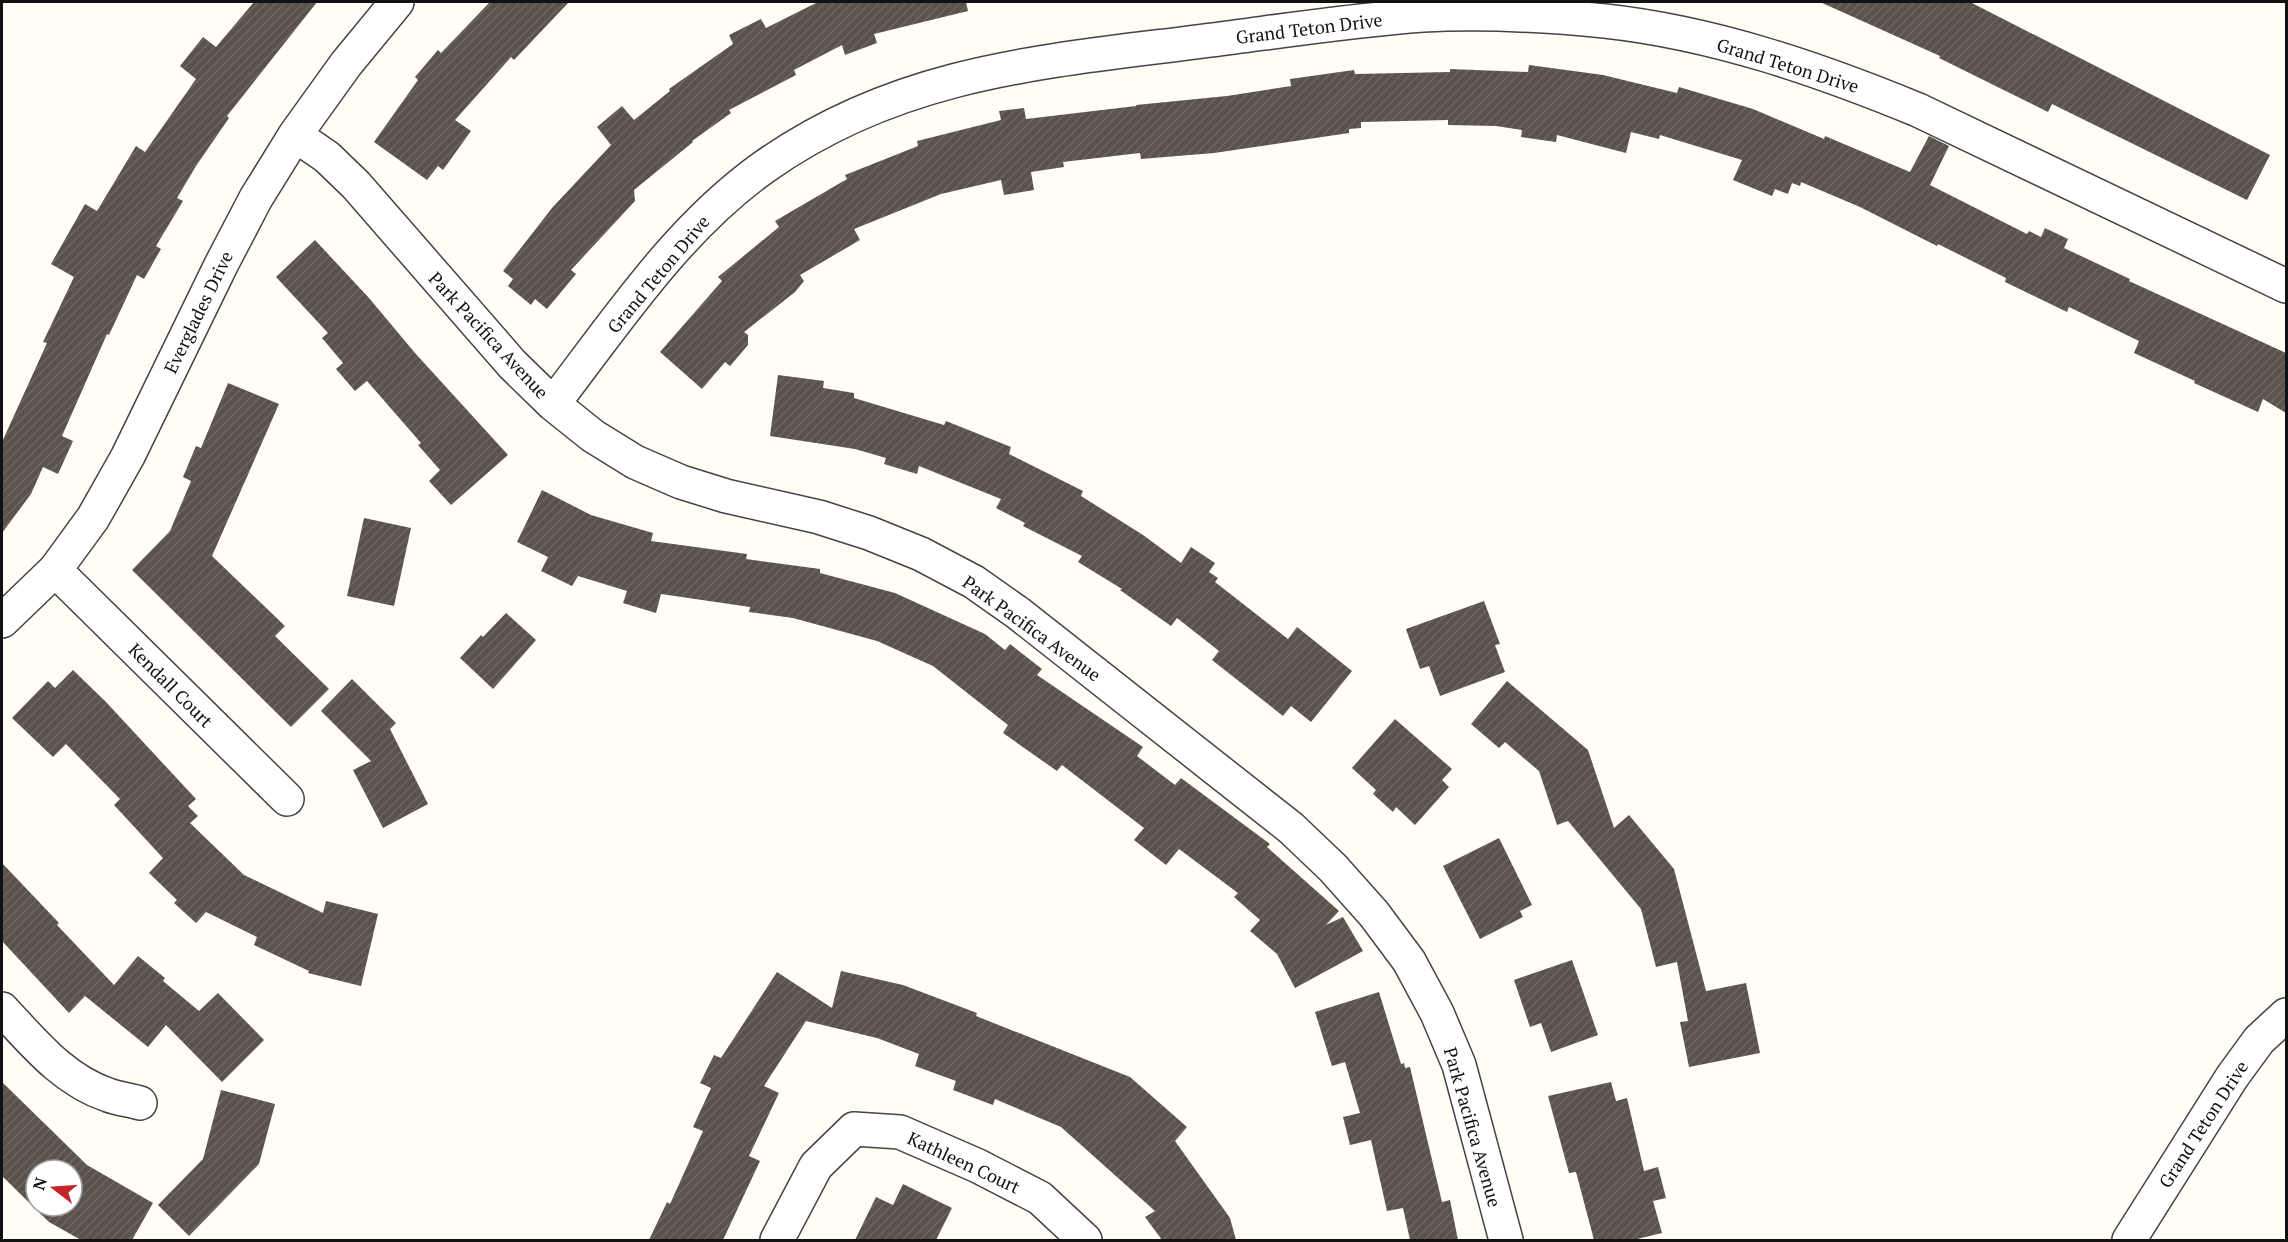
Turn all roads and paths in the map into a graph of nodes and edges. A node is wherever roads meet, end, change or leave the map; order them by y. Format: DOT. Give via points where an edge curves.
graph roads {
  1 [pos="397,2"];
  2 [pos="295,135"];
  3 [pos="2286,286"];
  4 [pos="553,404"];
  5 [pos="55,570"];
  6 [pos="2,621"];
  7 [pos="287,800"];
  8 [pos="2,1009"];
  9 [pos="2286,1015"];
  10 [pos="140,1103"];
  11 [pos="777,1240"];
  12 [pos="1085,1240"];
  13 [pos="1506,1240"];
  14 [pos="2129,1240"];
  1 -- 2 [label="street, Everglades Drive"];
  2 -- 4 [label="street, Park Pacifica Avenue" via="356,185 512,364"];
  2 -- 5 [label="street, Everglades Drive" via="221,265 128,456 93,518"];
  3 -- 4 [label="street, Grand Teton Drive" via="1918,110 1797,64 1702,39 1609,21 1423,15 1037,63 925,88 869,108 772,162 716,206 675,248"];
  4 -- 13 [label="street, Park Pacifica Avenue" via="627,457 681,482 869,533 974,582 1291,828 1374,914 1409,961 1437,1013 1459,1065"];
  5 -- 6 [label="street, Everglades Drive"];
  5 -- 7 [label="street, Kendall Court"];
  8 -- 10 [label="street" via="70,1076 108,1095"];
  9 -- 14 [label="street, Grand Teton Drive" via="2259,1040 2232,1077"];
  11 -- 12 [label="street, Kathleen Court" via="816,1166 854,1129 900,1132 978,1166 1040,1198"];
}
